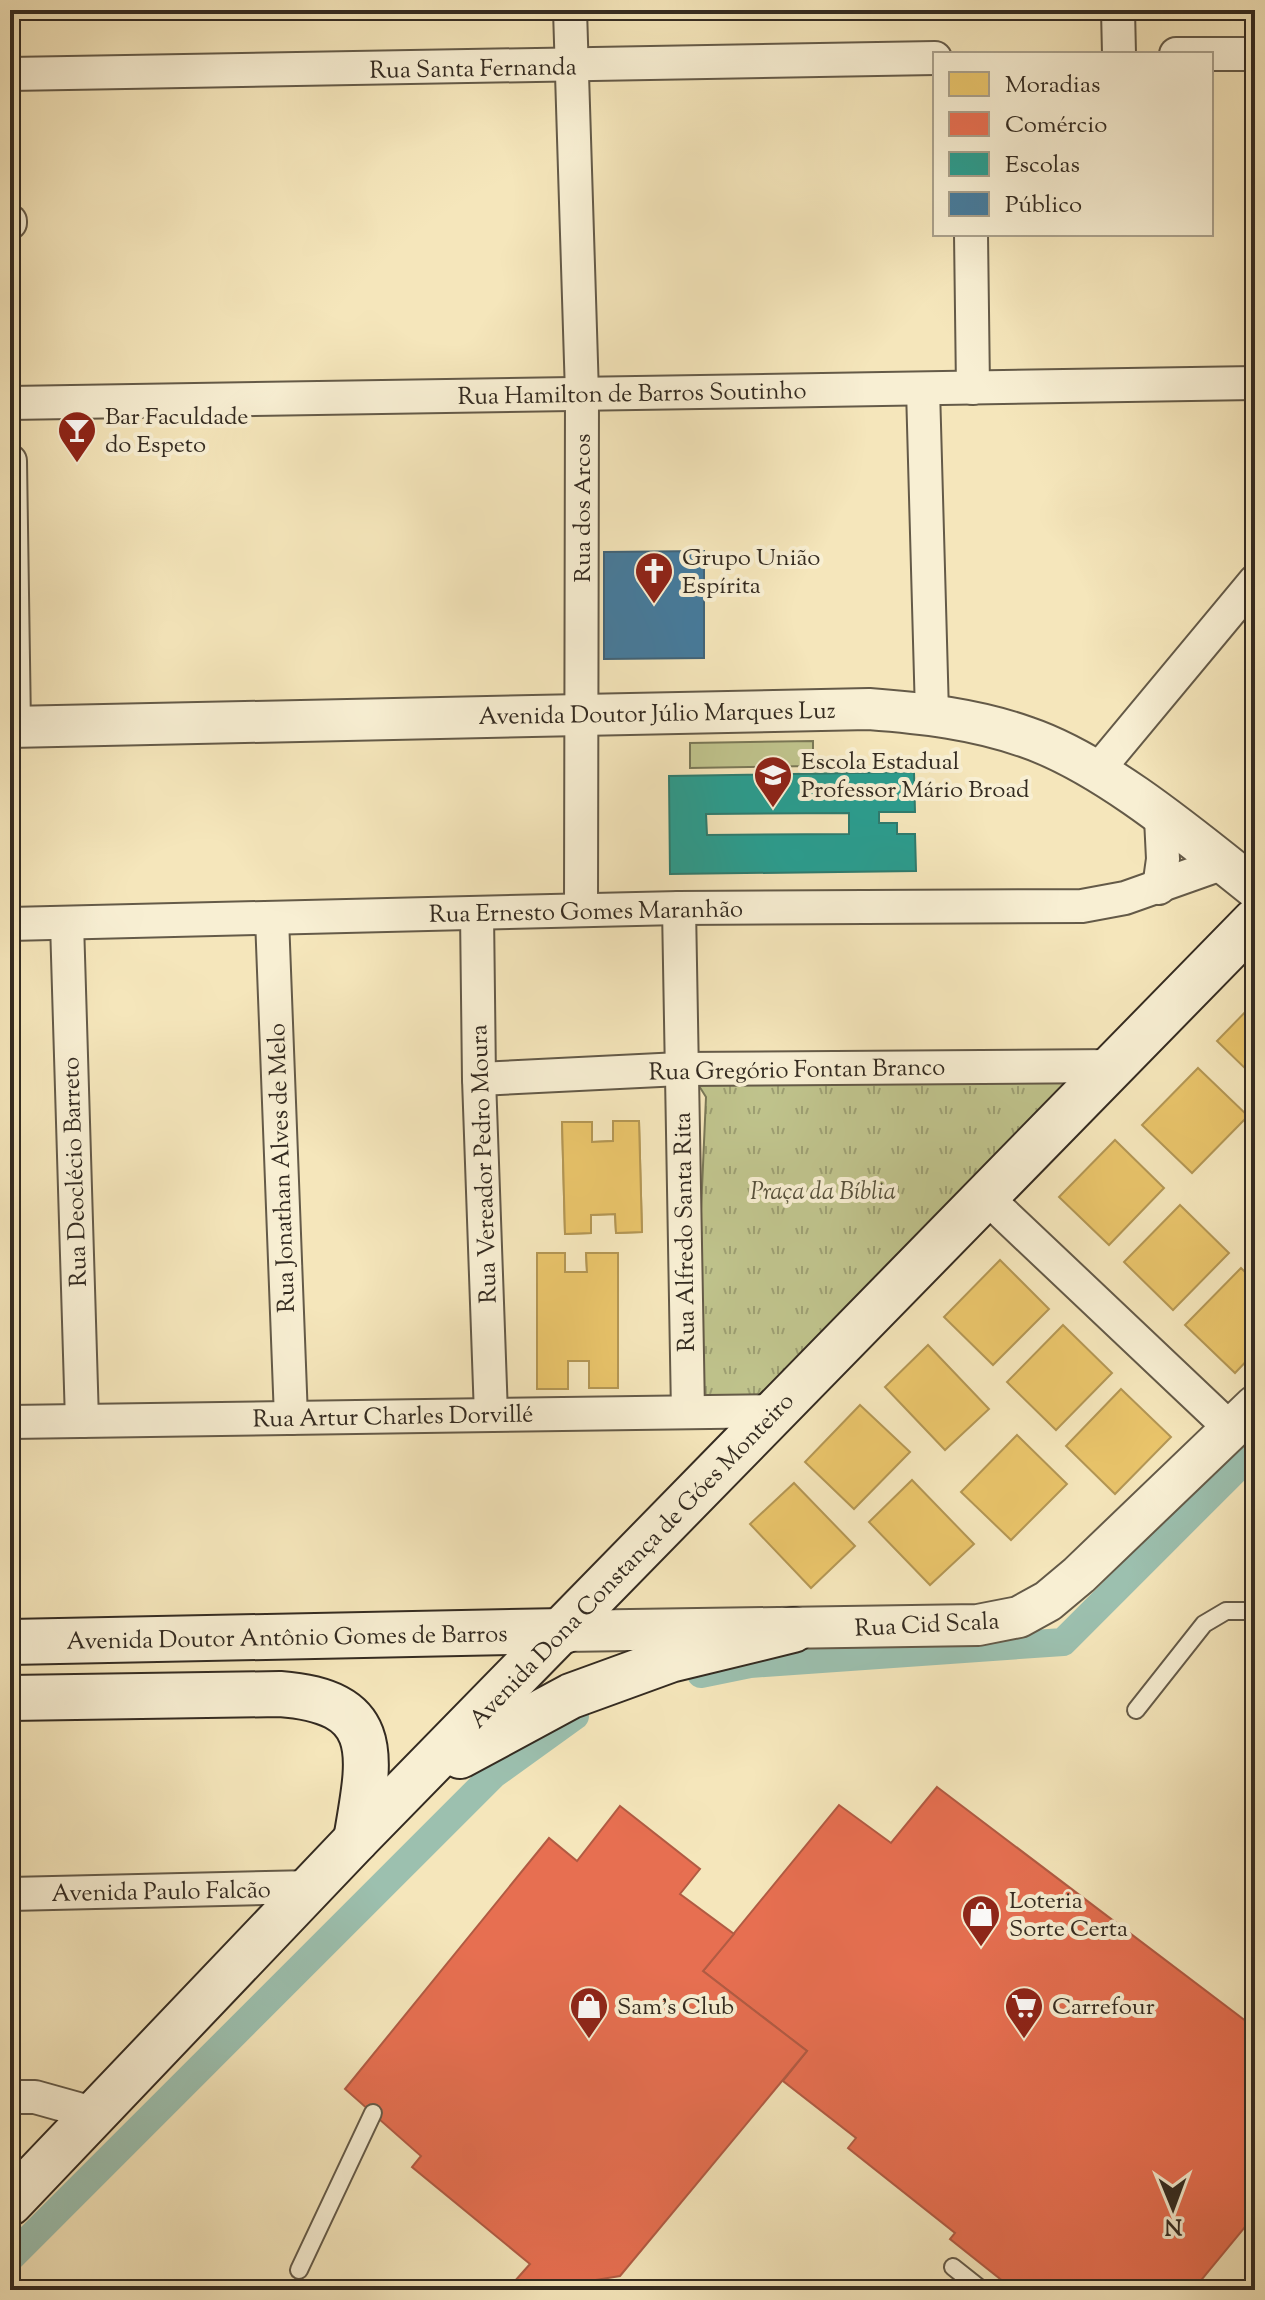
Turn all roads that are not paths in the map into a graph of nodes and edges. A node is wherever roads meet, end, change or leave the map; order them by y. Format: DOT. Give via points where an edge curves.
graph roads {
  1 [pos="570,10"];
  2 [pos="1118,10"];
  3 [pos="1119,52"];
  4 [pos="1213,54"];
  5 [pos="1255,54"];
  6 [pos="933,58"];
  7 [pos="573,67"];
  8 [pos="10,74"];
  9 [pos="971,236"];
  10 [pos="1255,383"];
  11 [pos="973,388"];
  12 [pos="923,389"];
  13 [pos="582,394"];
  14 [pos="10,403"];
  15 [pos="10,461"];
  16 [pos="1255,581"];
  17 [pos="932,713"];
  18 [pos="581,714"];
  19 [pos="12,726"];
  20 [pos="1097,771"];
  21 [pos="1161,818"];
  22 [pos="1224,863"];
  23 [pos="1159,888"];
  24 [pos="1255,888"];
  25 [pos="679,908"];
  26 [pos="581,910"];
  27 [pos="477,913"];
  28 [pos="272,918"];
  29 [pos="1255,921"];
  30 [pos="67,923"];
  31 [pos="10,924"];
  32 [pos="1115,1066"];
  33 [pos="680,1069"];
  34 [pos="479,1079"];
  35 [pos="987,1198"];
  36 [pos="775,1411"];
  37 [pos="688,1412"];
  38 [pos="491,1415"];
  39 [pos="1243,1417"];
  40 [pos="291,1418"];
  41 [pos="82,1421"];
  42 [pos="10,1422"];
  43 [pos="1255,1611"];
  44 [pos="793,1630"];
  45 [pos="564,1631"];
  46 [pos="276,1638"];
  47 [pos="10,1642"];
  48 [pos="280,1694"];
  49 [pos="10,1698"];
  50 [pos="1136,1710"];
  51 [pos="416,1780"];
  52 [pos="356,1840"];
  53 [pos="312,1887"];
  54 [pos="10,1894"];
  55 [pos="10,2097"];
  56 [pos="373,2113"];
  57 [pos="96,2114"];
  58 [pos="10,2203"];
  59 [pos="953,2267"];
  60 [pos="299,2270"];
  61 [pos="982,2290"];
  1 -- 7 [label="street, Rua dos Arcos"];
  2 -- 3 [label="street"];
  4 -- 5 [label="street"];
  6 -- 7 [label="street, Rua Santa Fernanda"];
  7 -- 8 [label="street, Rua Santa Fernanda"];
  7 -- 13 [label="street, Rua dos Arcos"];
  9 -- 11 [label="street"];
  10 -- 11 [label="street, Rua Hamilton de Barros Soutinho"];
  11 -- 12 [label="street, Rua Hamilton de Barros Soutinho"];
  12 -- 13 [label="street, Rua Hamilton de Barros Soutinho"];
  12 -- 17 [label="street"];
  13 -- 14 [label="street, Rua Hamilton de Barros Soutinho"];
  13 -- 18 [label="street, Rua dos Arcos"];
  15 -- 19 [label="street"];
  16 -- 20 [label="street"];
  17 -- 18 [label="street, Avenida Doutor Júlio Marques Luz" via="869,709"];
  17 -- 20 [label="street, Avenida Doutor Júlio Marques Luz" via="1027,737"];
  18 -- 19 [label="street, Avenida Doutor Júlio Marques Luz"];
  18 -- 26 [label="street, Rua dos Arcos"];
  20 -- 21 [label="street, Avenida Doutor Júlio Marques Luz"];
  21 -- 22 [label="street, Avenida Doutor Júlio Marques Luz"];
  21 -- 23 [label="street"];
  22 -- 23 [label="street, Rua Ernesto Gomes Maranhão"];
  22 -- 24 [label="street, Avenida Doutor Júlio Marques Luz"];
  23 -- 25 [label="street, Rua Ernesto Gomes Maranhão" via="1082,906"];
  25 -- 26 [label="street, Rua Ernesto Gomes Maranhão"];
  25 -- 33 [label="street, Rua Alfredo Santa Rita"];
  26 -- 27 [label="street, Rua Ernesto Gomes Maranhão"];
  27 -- 28 [label="street, Rua Ernesto Gomes Maranhão"];
  27 -- 34 [label="street, Rua Vereador Pedro Moura"];
  28 -- 30 [label="street, Rua Ernesto Gomes Maranhão"];
  28 -- 40 [label="street, Rua Jonathan Alves de Melo"];
  29 -- 32 [label="main road, Avenida Dona Constança de Góes Monteiro"];
  30 -- 31 [label="street, Rua Ernesto Gomes Maranhão"];
  30 -- 41 [label="street, Rua Deoclécio Barreto"];
  32 -- 33 [label="street, Rua Gregório Fontan Branco"];
  32 -- 35 [label="main road, Avenida Dona Constança de Góes Monteiro"];
  33 -- 34 [label="street, Rua Gregório Fontan Branco"];
  33 -- 37 [label="street, Rua Alfredo Santa Rita"];
  34 -- 38 [label="street, Rua Vereador Pedro Moura"];
  35 -- 36 [label="main road, Avenida Dona Constança de Góes Monteiro"];
  35 -- 39 [label="street"];
  36 -- 37 [label="street, Rua Artur Charles Dorvillé"];
  36 -- 45 [label="main road, Avenida Dona Constança de Góes Monteiro"];
  37 -- 38 [label="street, Rua Artur Charles Dorvillé"];
  38 -- 40 [label="street, Rua Artur Charles Dorvillé"];
  39 -- 44 [label="street, Rua Cid Scala" via="1079,1575 1019,1617 978,1625"];
  40 -- 41 [label="street, Rua Artur Charles Dorvillé"];
  41 -- 42 [label="street, Rua Artur Charles Dorvillé"];
  43 -- 50 [label="lane" via="1226,1611 1204,1624"];
  44 -- 45 [label="street, Rua Cid Scala"];
  44 -- 51 [label="main road" via="670,1660 571,1696"];
  45 -- 46 [label="main road, Avenida Doutor Antônio Gomes de Barros"];
  45 -- 51 [label="main road, Avenida Dona Constança de Góes Monteiro"];
  46 -- 47 [label="main road, Avenida Doutor Antônio Gomes de Barros"];
  46 -- 48 [label="main road"];
  48 -- 49 [label="main road"];
  48 -- 52 [label="main road" via="331,1704 352,1716 360,1728 366,1756"];
  51 -- 52 [label="main road, Avenida Dona Constança de Góes Monteiro"];
  52 -- 53 [label="main road, Avenida Dona Constança de Góes Monteiro"];
  53 -- 54 [label="street, Avenida Paulo Falcão"];
  53 -- 57 [label="main road, Avenida Dona Constança de Góes Monteiro"];
  55 -- 57 [label="street" via="35,2097"];
  56 -- 60 [label="lane"];
  57 -- 58 [label="main road, Avenida Dona Constança de Góes Monteiro"];
  59 -- 61 [label="lane"];
}
